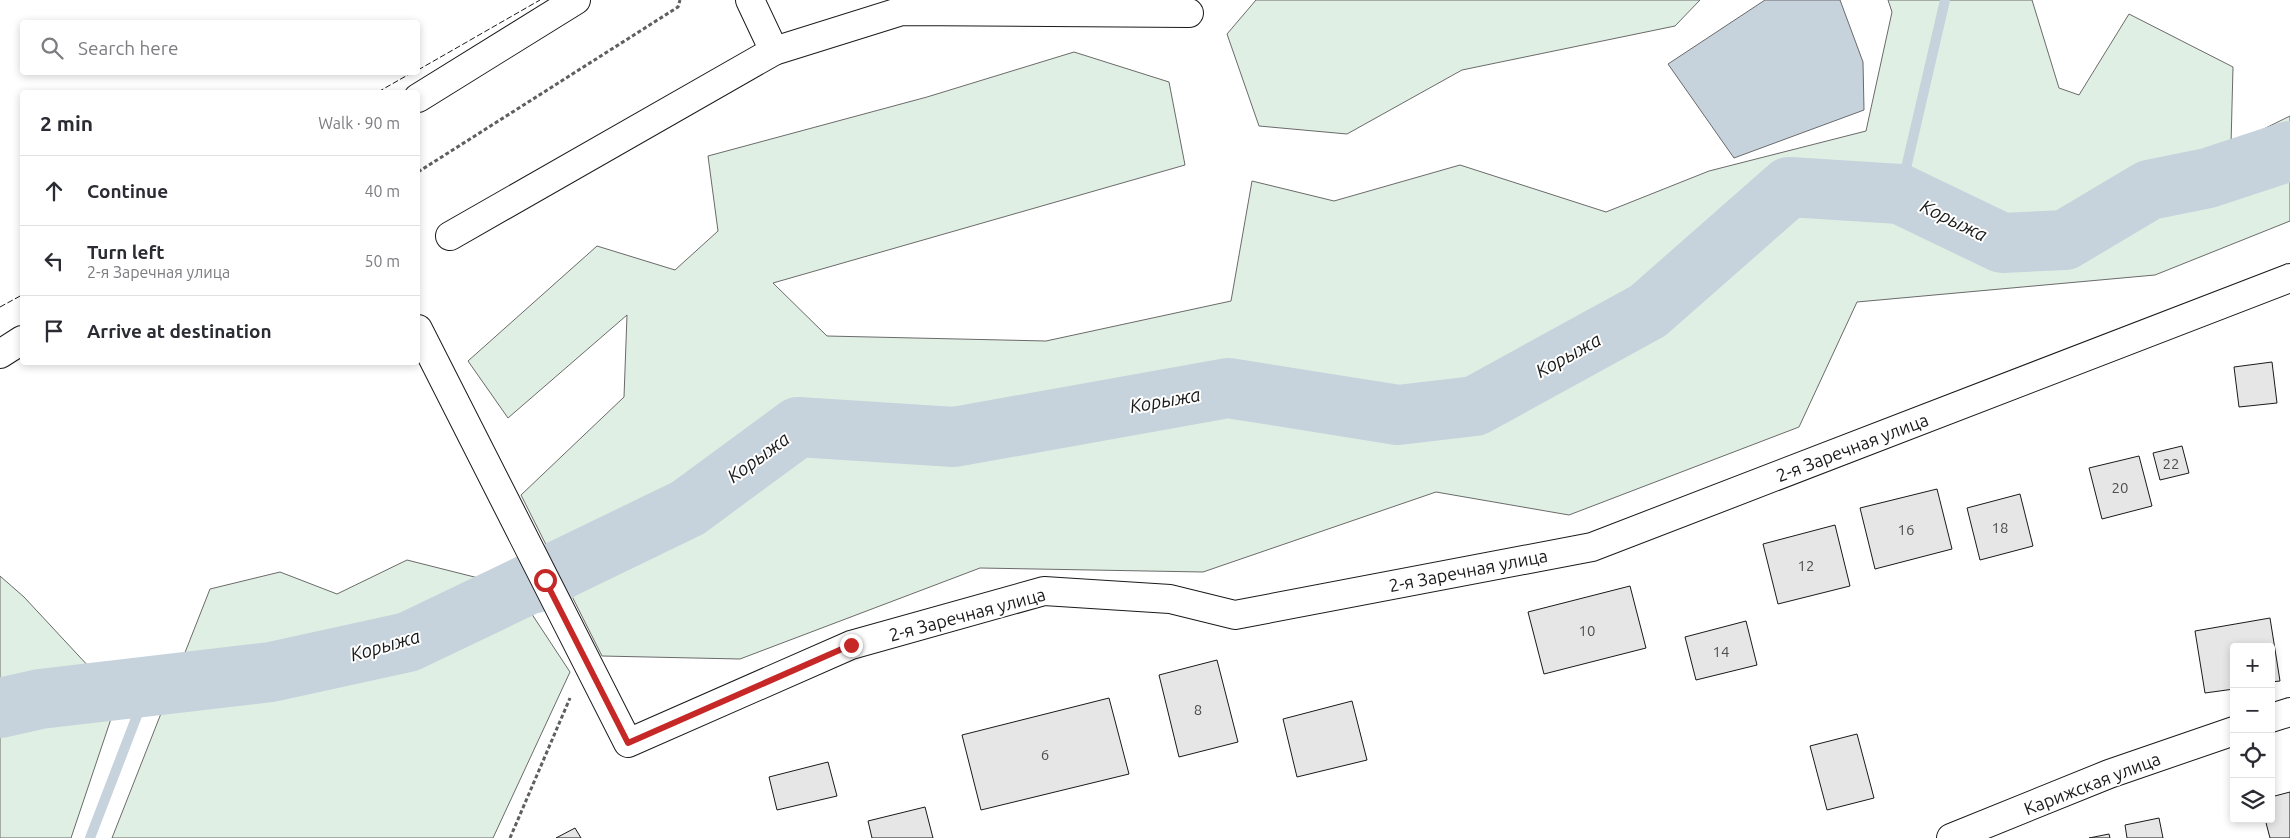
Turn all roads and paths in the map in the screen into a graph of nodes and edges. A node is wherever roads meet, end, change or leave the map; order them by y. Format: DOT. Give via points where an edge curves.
graph roads {
  1 [pos="576,0"];
  2 [pos="680,0"];
  3 [pos="750,0"];
  4 [pos="1189,13"];
  5 [pos="774,50"];
  6 [pos="420,97"];
  7 [pos="420,171"];
  8 [pos="450,236"];
  9 [pos="2290,278"];
  10 [pos="420,333"];
  11 [pos="20,341"];
  12 [pos="0,354"];
  13 [pos="586,660"];
  14 [pos="2290,712"];
  15 [pos="2275,717"];
  16 [pos="2230,732"];
  17 [pos="510,838"];
  18 [pos="1951,838"];
  1 -- 6 [label="street"];
  2 -- 7 [label="path" via="678,7"];
  3 -- 5 [label="street"];
  4 -- 5 [label="street" via="902,11"];
  5 -- 8 [label="street"];
  9 -- 13 [label="street, 2-я Заречная улица" via="1592,547 1235,614 1170,599 1044,591 851,645 628,743"];
  10 -- 13 [label="street"];
  11 -- 12 [label="street"];
  13 -- 17 [label="path"];
  14 -- 15 [label="street"];
  16 -- 18 [label="street, Карижская улица" via="2109,774"];
}
